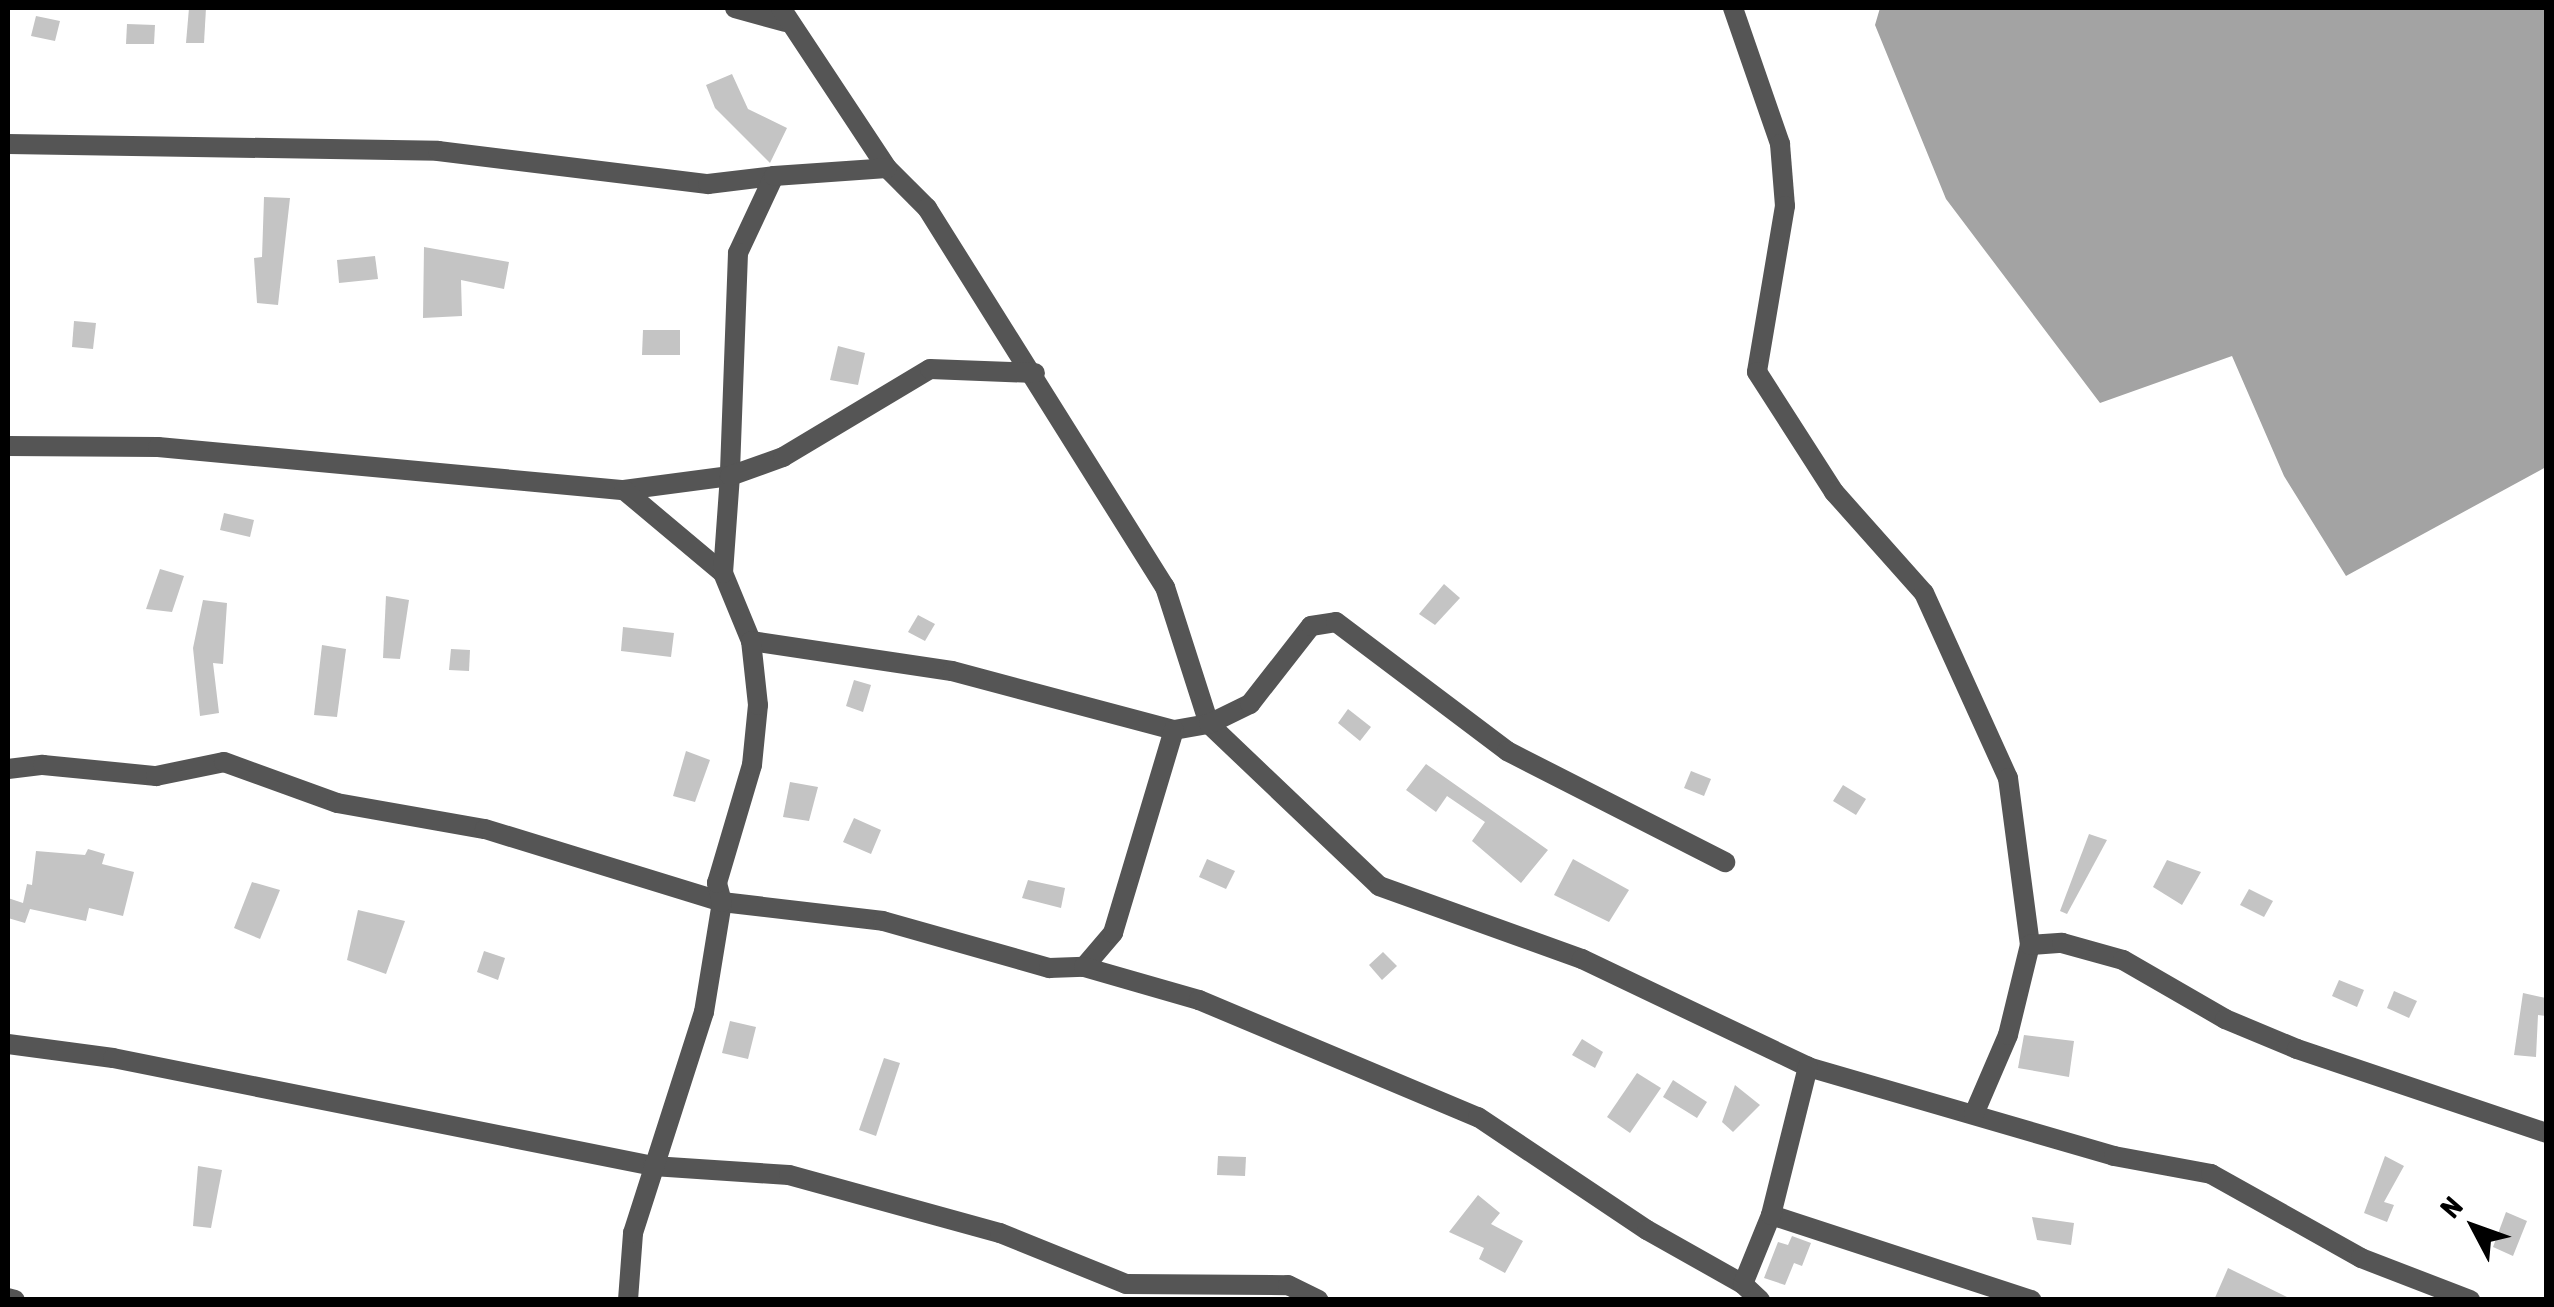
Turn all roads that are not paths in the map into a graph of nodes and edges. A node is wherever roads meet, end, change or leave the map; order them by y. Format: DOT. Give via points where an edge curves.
graph roads {
  1 [pos="735,8"];
  2 [pos="1733,8"];
  3 [pos="784,15"];
  4 [pos="8,144"];
  5 [pos="886,168"];
  6 [pos="774,176"];
  7 [pos="1035,374"];
  8 [pos="8,446"];
  9 [pos="730,476"];
  10 [pos="624,490"];
  11 [pos="723,574"];
  12 [pos="752,641"];
  13 [pos="1209,724"];
  14 [pos="1174,730"];
  15 [pos="8,769"];
  16 [pos="1725,862"];
  17 [pos="722,902"];
  18 [pos="2030,945"];
  19 [pos="1084,967"];
  20 [pos="8,1044"];
  21 [pos="1808,1067"];
  22 [pos="1974,1114"];
  23 [pos="2546,1134"];
  24 [pos="652,1166"];
  25 [pos="1771,1215"];
  26 [pos="1743,1284"];
  27 [pos="628,1300"];
  28 [pos="1320,1300"];
  29 [pos="1760,1300"];
  30 [pos="2031,1300"];
  31 [pos="2470,1300"];
  1 -- 3 [label="street"];
  2 -- 18 [label="street" via="1780,144 1785,206 1757,372 1834,492 1924,593 2008,778"];
  3 -- 5 [label="street"];
  4 -- 6 [label="street" via="438,150 708,184"];
  5 -- 6 [label="street"];
  5 -- 7 [label="street" via="927,208"];
  6 -- 9 [label="street" via="738,253"];
  7 -- 9 [label="street" via="930,369 783,457"];
  7 -- 13 [label="street" via="1166,586"];
  8 -- 10 [label="street" via="158,447"];
  9 -- 10 [label="street"];
  9 -- 11 [label="street"];
  10 -- 11 [label="street"];
  11 -- 12 [label="street"];
  12 -- 14 [label="street" via="952,671"];
  12 -- 17 [label="street" via="758,705 752,766 717,883"];
  13 -- 14 [label="street"];
  13 -- 16 [label="street" via="1250,704 1311,626 1336,622 1506,751"];
  13 -- 21 [label="street" via="1379,886 1582,960"];
  14 -- 19 [label="street" via="1113,933"];
  15 -- 17 [label="street" via="42,764 156,776 224,762 337,803 485,829"];
  17 -- 19 [label="street" via="884,922 1050,968"];
  17 -- 24 [label="street" via="704,1012"];
  18 -- 22 [label="street" via="2008,1035"];
  18 -- 23 [label="street" via="2062,943 2123,960 2279,1041"];
  19 -- 26 [label="street" via="1199,1000 1478,1117 1647,1230"];
  20 -- 24 [label="street" via="113,1058"];
  21 -- 22 [label="street"];
  21 -- 25 [label="street"];
  22 -- 31 [label="street" via="2114,1156 2211,1174 2360,1258"];
  24 -- 27 [label="street" via="633,1233"];
  24 -- 28 [label="street" via="789,1175 1000,1233 1126,1284 1288,1284"];
  25 -- 26 [label="street"];
  25 -- 30 [label="street"];
  26 -- 29 [label="street"];
}
